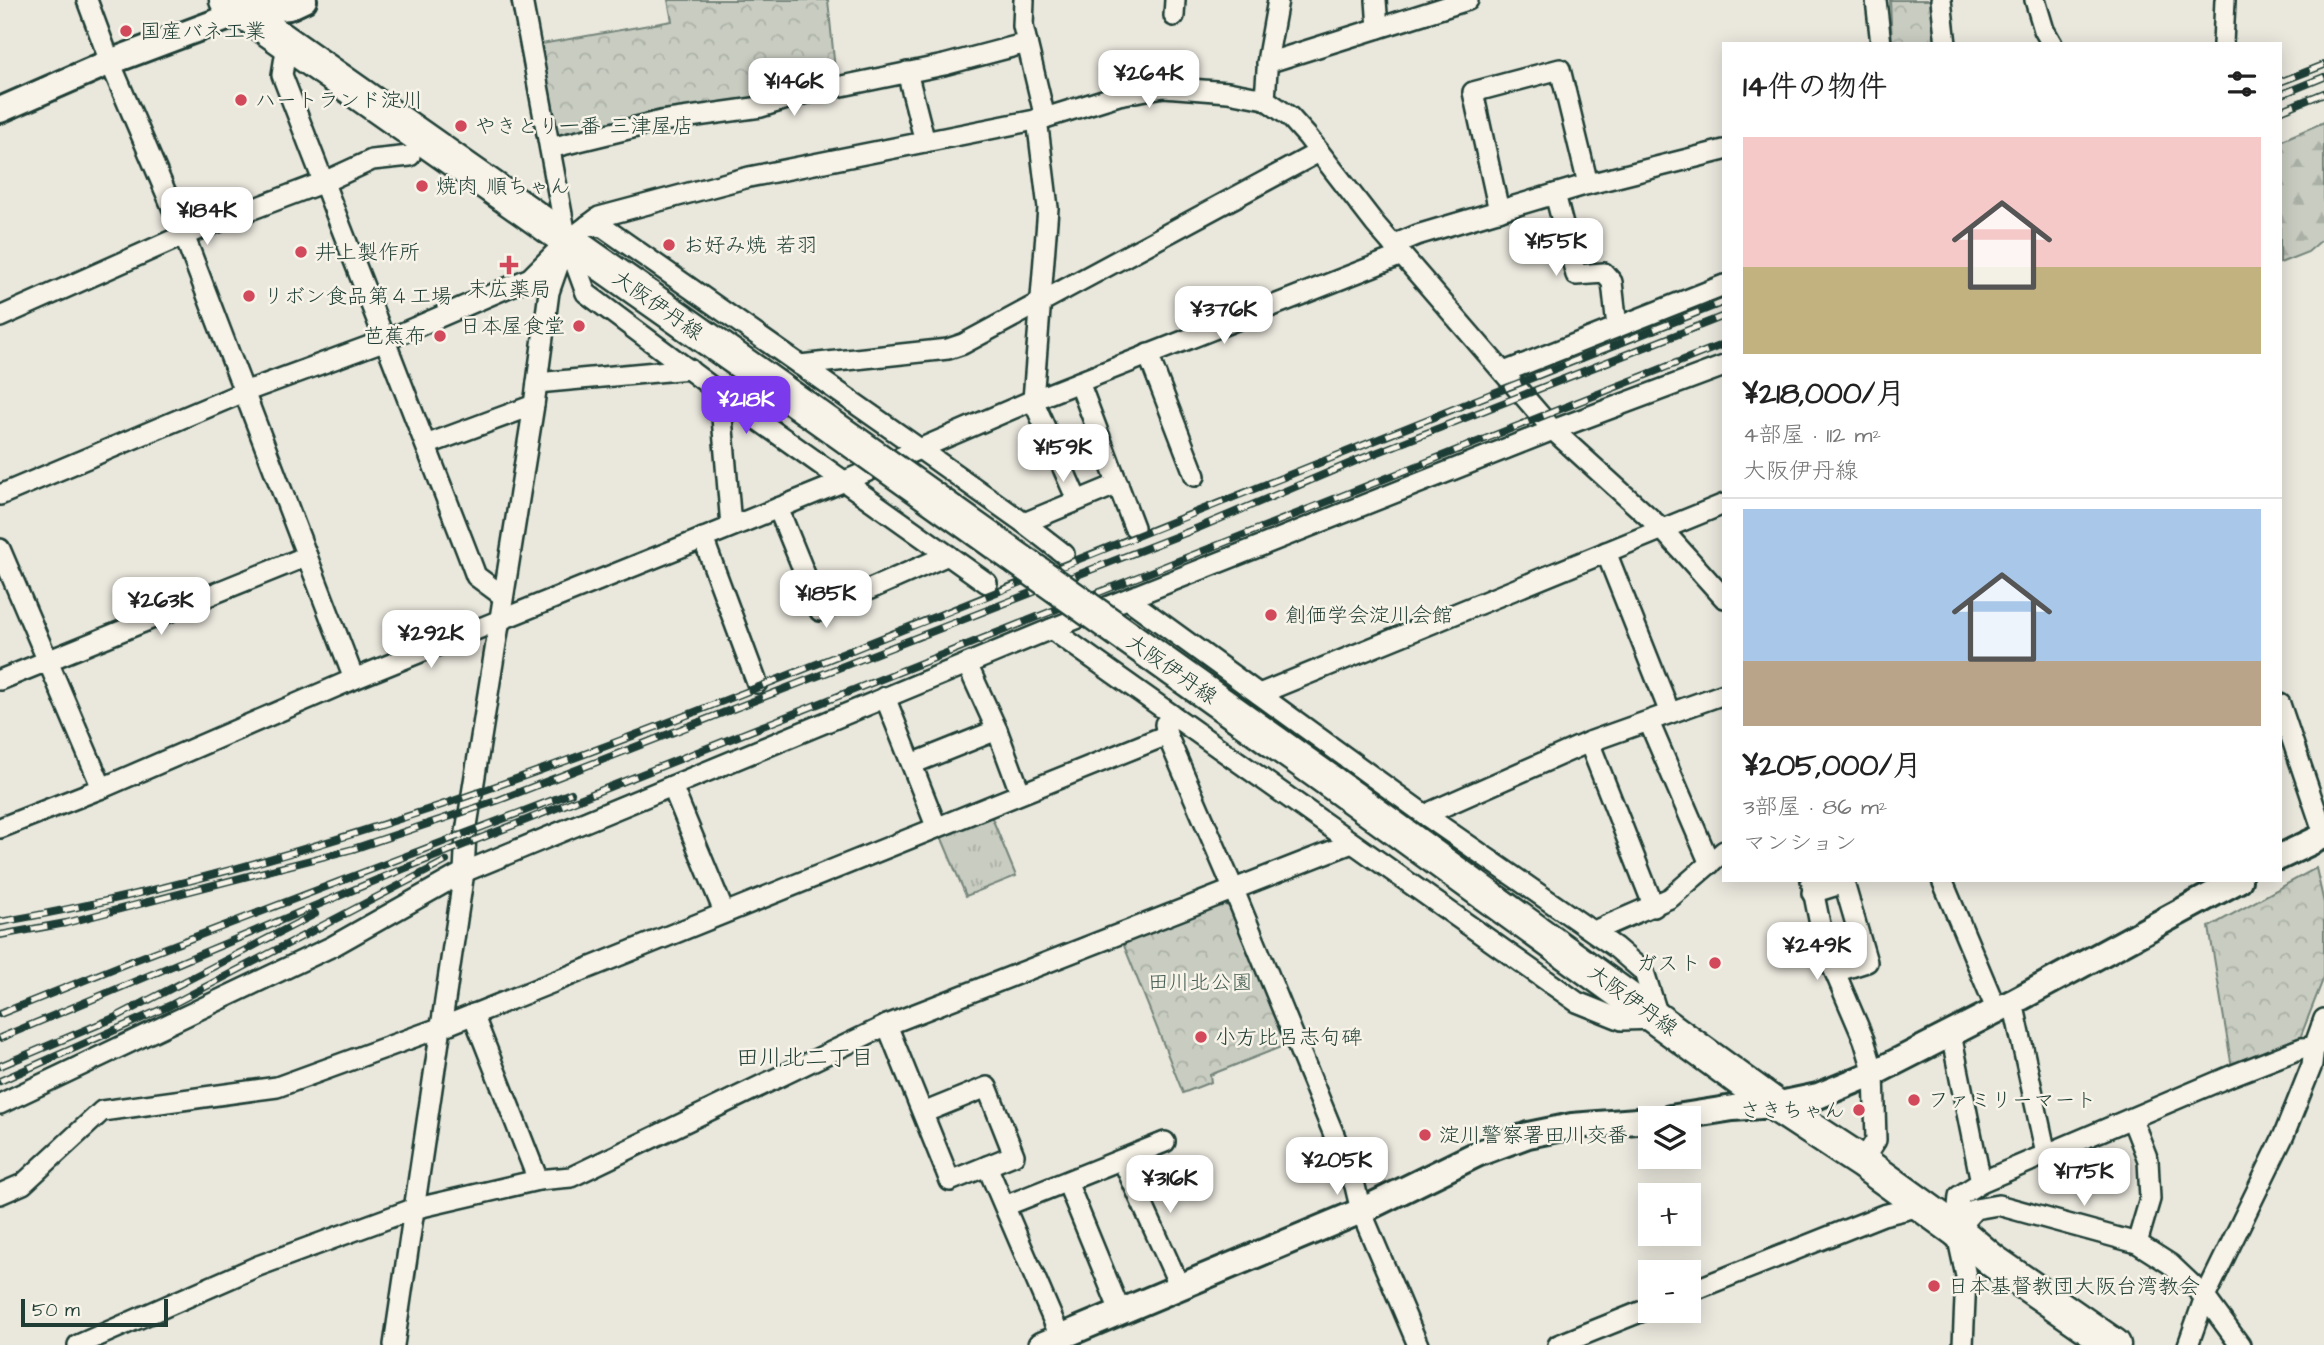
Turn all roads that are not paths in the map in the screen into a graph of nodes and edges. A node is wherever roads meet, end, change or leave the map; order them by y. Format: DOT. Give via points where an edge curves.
graph roads {
  1 [pos="86,0"];
  2 [pos="304,0"];
  3 [pos="522,0"];
  4 [pos="1024,0"];
  5 [pos="1278,0"];
  6 [pos="1376,0"];
  7 [pos="1468,0"];
  8 [pos="1876,0"];
  9 [pos="1941,0"];
  10 [pos="2035,0"];
  11 [pos="2225,0"];
  12 [pos="243,4"];
  13 [pos="1378,28"];
  14 [pos="1881,42"];
  15 [pos="1946,42"];
  16 [pos="2051,42"];
  17 [pos="2223,42"];
  18 [pos="1027,43"];
  19 [pos="288,44"];
  20 [pos="110,62"];
  21 [pos="1267,63"];
  22 [pos="906,72"];
  23 [pos="1265,99"];
  24 [pos="0,110"];
  25 [pos="1041,119"];
  26 [pos="925,142"];
  27 [pos="550,148"];
  28 [pos="1722,150"];
  29 [pos="1319,152"];
  30 [pos="410,156"];
  31 [pos="324,182"];
  32 [pos="1588,184"];
  33 [pos="1555,194"];
  34 [pos="1499,211"];
  35 [pos="578,233"];
  36 [pos="184,234"];
  37 [pos="1397,250"];
  38 [pos="1722,286"];
  39 [pos="1041,301"];
  40 [pos="0,317"];
  41 [pos="1617,327"];
  42 [pos="386,340"];
  43 [pos="1148,354"];
  44 [pos="800,365"];
  45 [pos="1722,367"];
  46 [pos="689,369"];
  47 [pos="1504,372"];
  48 [pos="1079,382"];
  49 [pos="537,383"];
  50 [pos="244,392"];
  51 [pos="720,393"];
  52 [pos="1033,400"];
  53 [pos="534,405"];
  54 [pos="1553,430"];
  55 [pos="426,445"];
  56 [pos="920,449"];
  57 [pos="1195,476"];
  58 [pos="845,481"];
  59 [pos="1118,484"];
  60 [pos="0,495"];
  61 [pos="1077,500"];
  62 [pos="1722,505"];
  63 [pos="778,508"];
  64 [pos="1024,523"];
  65 [pos="731,526"];
  66 [pos="1134,527"];
  67 [pos="1662,529"];
  68 [pos="703,538"];
  69 [pos="0,549"];
  70 [pos="1606,552"];
  71 [pos="1064,554"];
  72 [pos="948,555"];
  73 [pos="306,556"];
  74 [pos="987,583"];
  75 [pos="503,596"];
  76 [pos="1722,596"];
  77 [pos="1128,599"];
  78 [pos="498,621"];
  79 [pos="1051,629"];
  80 [pos="48,660"];
  81 [pos="967,664"];
  82 [pos="354,679"];
  83 [pos="0,680"];
  84 [pos="757,683"];
  85 [pos="1259,694"];
  86 [pos="1722,695"];
  87 [pos="885,697"];
  88 [pos="1163,708"];
  89 [pos="2282,710"];
  90 [pos="1670,713"];
  91 [pos="1649,722"];
  92 [pos="997,730"];
  93 [pos="1167,735"];
  94 [pos="1589,742"];
  95 [pos="912,764"];
  96 [pos="672,786"];
  97 [pos="103,788"];
  98 [pos="1020,792"];
  99 [pos="1428,817"];
  100 [pos="936,826"];
  101 [pos="0,828"];
  102 [pos="2324,835"];
  103 [pos="1352,843"];
  104 [pos="2282,856"];
  105 [pos="1717,858"];
  106 [pos="464,872"];
  107 [pos="1943,882"];
  108 [pos="2228,883"];
  109 [pos="1811,887"];
  110 [pos="1233,888"];
  111 [pos="1654,906"];
  112 [pos="724,912"];
  113 [pos="1594,932"];
  114 [pos="1835,972"];
  115 [pos="2005,1006"];
  116 [pos="473,1014"];
  117 [pos="1659,1019"];
  118 [pos="2324,1019"];
  119 [pos="887,1025"];
  120 [pos="442,1027"];
  121 [pos="1951,1034"];
  122 [pos="2314,1047"];
  123 [pos="1874,1073"];
  124 [pos="0,1104"];
  125 [pos="1775,1105"];
  126 [pos="923,1113"];
  127 [pos="1701,1113"];
  128 [pos="2132,1119"];
  129 [pos="1638,1121"];
  130 [pos="1166,1142"];
  131 [pos="2046,1154"];
  132 [pos="1123,1161"];
  133 [pos="1862,1162"];
  134 [pos="987,1166"];
  135 [pos="538,1180"];
  136 [pos="1067,1182"];
  137 [pos="1981,1182"];
  138 [pos="0,1194"];
  139 [pos="1005,1206"];
  140 [pos="1921,1206"];
  141 [pos="413,1209"];
  142 [pos="1362,1211"];
  143 [pos="1956,1230"];
  144 [pos="2137,1243"];
  145 [pos="1180,1287"];
  146 [pos="1701,1287"];
  147 [pos="2205,1297"];
  148 [pos="1121,1311"];
  149 [pos="1638,1313"];
  150 [pos="1051,1341"];
  151 [pos="78,1345"];
  152 [pos="394,1345"];
  153 [pos="1418,1345"];
  154 [pos="1558,1345"];
  155 [pos="1963,1345"];
  156 [pos="2114,1345"];
  157 [pos="2188,1345"];
  158 [pos="2240,1345"];
  1 -- 20 [label="street"];
  2 -- 12 [label="street" via="289,7"];
  3 -- 27 [label="street"];
  4 -- 18 [label="street"];
  5 -- 21 [label="street"];
  6 -- 13 [label="street"];
  7 -- 13 [label="street"];
  8 -- 14 [label="street"];
  9 -- 15 [label="street"];
  10 -- 16 [label="street"];
  11 -- 17 [label="street"];
  12 -- 19 [label="main road, 大阪伊丹線"];
  12 -- 20 [label="street"];
  13 -- 21 [label="street"];
  18 -- 22 [label="street"];
  18 -- 25 [label="street"];
  19 -- 31 [label="street" via="282,75"];
  19 -- 35 [label="main road, 大阪伊丹線"];
  20 -- 24 [label="street"];
  20 -- 36 [label="street"];
  21 -- 23 [label="street"];
  22 -- 26 [label="street"];
  22 -- 27 [label="street" via="761,107 661,121"];
  23 -- 25 [label="street" via="1164,87 1119,95"];
  23 -- 29 [label="street" via="1290,117"];
  25 -- 26 [label="street"];
  25 -- 39 [label="street" via="1048,208"];
  26 -- 35 [label="street" via="749,177 599,217"];
  27 -- 35 [label="street"];
  28 -- 32 [label="street"];
  29 -- 37 [label="street"];
  29 -- 39 [label="street"];
  30 -- 31 [label="street" via="372,160"];
  31 -- 36 [label="street"];
  31 -- 42 [label="street"];
  32 -- 33 [label="street"];
  32 -- 34 [label="street" via="1560,69 1473,92"];
  33 -- 34 [label="street"];
  33 -- 41 [label="street" via="1576,275 1604,274 1612,282"];
  34 -- 37 [label="street" via="1417,235"];
  35 -- 42 [label="street" via="530,278"];
  35 -- 44 [label="street" via="603,228"];
  35 -- 46 [label="street" via="586,293"];
  35 -- 49 [label="street" via="549,292"];
  35 -- 117 [label="main road, 大阪伊丹線, bridge" via="806,408"];
  36 -- 40 [label="street"];
  36 -- 50 [label="street"];
  37 -- 43 [label="street"];
  37 -- 47 [label="street"];
  38 -- 41 [label="street"];
  39 -- 44 [label="street" via="948,349"];
  39 -- 52 [label="street"];
  41 -- 47 [label="street"];
  42 -- 50 [label="street"];
  42 -- 55 [label="street"];
  43 -- 48 [label="street"];
  43 -- 57 [label="street"];
  44 -- 56 [label="street"];
  45 -- 54 [label="street"];
  46 -- 49 [label="street"];
  46 -- 51 [label="street"];
  47 -- 54 [label="street"];
  48 -- 52 [label="street"];
  48 -- 59 [label="street"];
  49 -- 53 [label="street"];
  50 -- 60 [label="street"];
  50 -- 73 [label="street"];
  51 -- 58 [label="street"];
  51 -- 65 [label="street"];
  52 -- 56 [label="street"];
  52 -- 61 [label="street"];
  53 -- 55 [label="street"];
  53 -- 75 [label="street"];
  54 -- 67 [label="street"];
  54 -- 77 [label="street"];
  55 -- 75 [label="street" via="476,576"];
  56 -- 58 [label="street"];
  56 -- 64 [label="street"];
  58 -- 63 [label="street"];
  58 -- 72 [label="street"];
  59 -- 61 [label="street"];
  59 -- 66 [label="street"];
  61 -- 64 [label="street"];
  62 -- 67 [label="street"];
  63 -- 65 [label="street"];
  63 -- 72 [label="street" via="820,611"];
  64 -- 71 [label="street"];
  65 -- 68 [label="street"];
  67 -- 70 [label="street"];
  67 -- 76 [label="street"];
  68 -- 78 [label="street"];
  68 -- 84 [label="street"];
  69 -- 80 [label="street"];
  70 -- 85 [label="street"];
  70 -- 90 [label="street"];
  72 -- 74 [label="street"];
  73 -- 80 [label="street"];
  73 -- 82 [label="street"];
  75 -- 78 [label="street"];
  77 -- 79 [label="street"];
  77 -- 85 [label="street"];
  78 -- 82 [label="street"];
  78 -- 106 [label="street"];
  79 -- 81 [label="street"];
  79 -- 88 [label="street"];
  80 -- 83 [label="street"];
  80 -- 97 [label="street"];
  81 -- 87 [label="street"];
  81 -- 92 [label="street"];
  82 -- 97 [label="street"];
  85 -- 99 [label="street"];
  86 -- 90 [label="street"];
  87 -- 95 [label="street"];
  87 -- 96 [label="street"];
  88 -- 93 [label="street"];
  88 -- 103 [label="street"];
  89 -- 102 [label="street"];
  90 -- 91 [label="street"];
  91 -- 94 [label="street"];
  91 -- 105 [label="street"];
  92 -- 95 [label="street"];
  92 -- 98 [label="street"];
  93 -- 98 [label="street"];
  93 -- 110 [label="street"];
  94 -- 99 [label="street"];
  94 -- 111 [label="street"];
  95 -- 100 [label="street"];
  96 -- 106 [label="street"];
  96 -- 112 [label="street"];
  97 -- 101 [label="street"];
  98 -- 100 [label="street"];
  99 -- 113 [label="street"];
  100 -- 112 [label="street"];
  102 -- 104 [label="street"];
  103 -- 110 [label="street"];
  103 -- 117 [label="street" via="1577,1002 1622,1020"];
  105 -- 111 [label="street"];
  106 -- 120 [label="street"];
  106 -- 124 [label="street" via="333,946"];
  107 -- 115 [label="street"];
  108 -- 115 [label="street"];
  109 -- 114 [label="street"];
  109 -- 114 [label="street" via="1844,883 1867,962"];
  110 -- 119 [label="street"];
  110 -- 142 [label="street"];
  111 -- 113 [label="street"];
  112 -- 116 [label="street"];
  113 -- 117 [label="street" via="1644,972"];
  114 -- 123 [label="street"];
  115 -- 121 [label="street"];
  115 -- 131 [label="street"];
  116 -- 120 [label="street"];
  116 -- 135 [label="street"];
  117 -- 125 [label="main road, 大阪伊丹線"];
  118 -- 122 [label="street"];
  119 -- 126 [label="street"];
  119 -- 135 [label="street" via="596,1166 571,1177"];
  120 -- 138 [label="street" via="276,1087 102,1111 23,1184"];
  120 -- 141 [label="street"];
  121 -- 123 [label="street"];
  121 -- 137 [label="street"];
  122 -- 128 [label="street" via="2244,1070"];
  122 -- 147 [label="street" via="2312,1065 2284,1135"];
  123 -- 125 [label="street" via="1818,1096"];
  123 -- 133 [label="street" via="1876,1140"];
  125 -- 127 [label="street"];
  125 -- 133 [label="main road, 大阪伊丹線"];
  126 -- 134 [label="street" via="950,1181"];
  126 -- 134 [label="street" via="987,1087 1014,1155"];
  128 -- 131 [label="street"];
  128 -- 144 [label="street" via="2148,1160 2150,1199"];
  129 -- 142 [label="street" via="1528,1135 1477,1154"];
  130 -- 132 [label="street"];
  131 -- 137 [label="street"];
  132 -- 136 [label="street"];
  132 -- 145 [label="street"];
  133 -- 140 [label="main road, 大阪伊丹線"];
  134 -- 139 [label="street"];
  135 -- 141 [label="street"];
  136 -- 139 [label="street"];
  136 -- 148 [label="street"];
  137 -- 143 [label="street" via="1959,1196"];
  139 -- 150 [label="street"];
  140 -- 143 [label="main road, 大阪伊丹線"];
  140 -- 146 [label="street" via="1883,1215"];
  141 -- 151 [label="street" via="257,1266"];
  141 -- 152 [label="street"];
  142 -- 145 [label="street"];
  142 -- 153 [label="street"];
  143 -- 144 [label="street" via="1975,1209 1998,1205"];
  143 -- 155 [label="street" via="1966,1276"];
  143 -- 156 [label="main road, 大阪伊丹線"];
  144 -- 147 [label="street" via="2170,1264"];
  145 -- 148 [label="street"];
  147 -- 157 [label="street"];
  147 -- 158 [label="street"];
  148 -- 150 [label="street"];
  149 -- 154 [label="street"];
}
